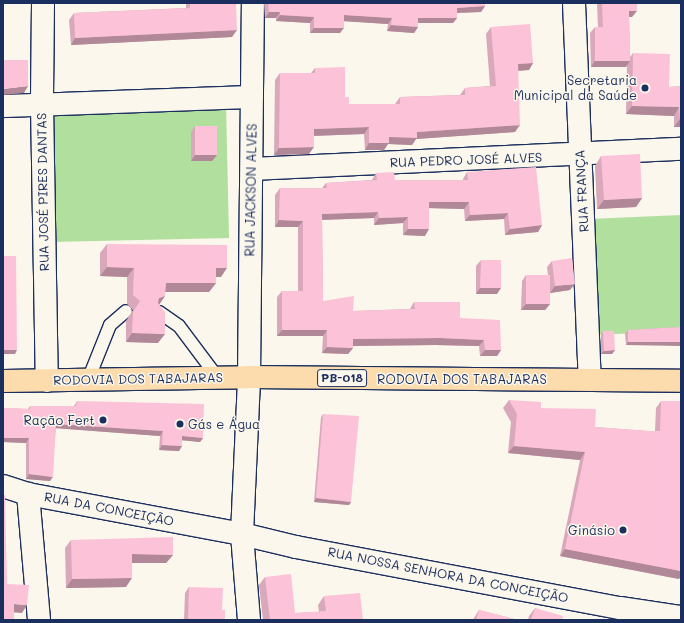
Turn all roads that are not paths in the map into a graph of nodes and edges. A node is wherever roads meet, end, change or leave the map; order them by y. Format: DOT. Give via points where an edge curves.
graph roads {
  1 [pos="43,3"];
  2 [pos="253,3"];
  3 [pos="574,3"];
  4 [pos="252,97"];
  5 [pos="42,105"];
  6 [pos="3,106"];
  7 [pos="681,150"];
  8 [pos="580,156"];
  9 [pos="252,169"];
  10 [pos="126,311"];
  11 [pos="159,312"];
  12 [pos="250,377"];
  13 [pos="218,378"];
  14 [pos="88,380"];
  15 [pos="590,380"];
  16 [pos="3,381"];
  17 [pos="47,381"];
  18 [pos="681,381"];
  19 [pos="3,486"];
  20 [pos="28,494"];
  21 [pos="215,530"];
  22 [pos="242,534"];
  23 [pos="620,614"];
  24 [pos="681,617"];
  25 [pos="39,620"];
  26 [pos="249,620"];
  1 -- 5 [label="street, RUA JOSÉ PIRES DANTAS"];
  2 -- 4 [label="street, RUA JACKSON ALVES"];
  3 -- 8 [label="street, RUA FRANÇA"];
  4 -- 5 [label="street"];
  4 -- 9 [label="street, RUA JACKSON ALVES"];
  5 -- 6 [label="street"];
  5 -- 17 [label="street, RUA JOSÉ PIRES DANTAS"];
  7 -- 8 [label="street, RUA PEDRO JOSÉ ALVES"];
  8 -- 9 [label="street, RUA PEDRO JOSÉ ALVES"];
  8 -- 15 [label="street, RUA FRANÇA"];
  9 -- 12 [label="street, RUA JACKSON ALVES"];
  10 -- 14 [label="lane" via="110,325"];
  11 -- 13 [label="lane" via="179,326"];
  12 -- 13 [label="main road, RODOVIA DOS TABAJARAS / PB-018"];
  12 -- 15 [label="main road, RODOVIA DOS TABAJARAS / PB-018"];
  12 -- 22 [label="street, RUA JACKSON ALVES"];
  13 -- 14 [label="main road, RODOVIA DOS TABAJARAS / PB-018"];
  14 -- 17 [label="main road, RODOVIA DOS TABAJARAS / PB-018"];
  15 -- 18 [label="main road, RODOVIA DOS TABAJARAS / PB-018"];
  16 -- 17 [label="main road, RODOVIA DOS TABAJARAS / PB-018"];
  19 -- 20 [label="street, RUA DA CONCEIÇÃO"];
  20 -- 21 [label="street, RUA DA CONCEIÇÃO"];
  20 -- 25 [label="street"];
  21 -- 22 [label="street, RUA NOSSA SENHORA DA CONCEIÇÃO"];
  22 -- 23 [label="street, RUA NOSSA SENHORA DA CONCEIÇÃO"];
  22 -- 26 [label="street, RUA JACKSON ALVES"];
  23 -- 24 [label="street, RUA NOSSA SENHORA DA CONCEIÇÃO"];
}
